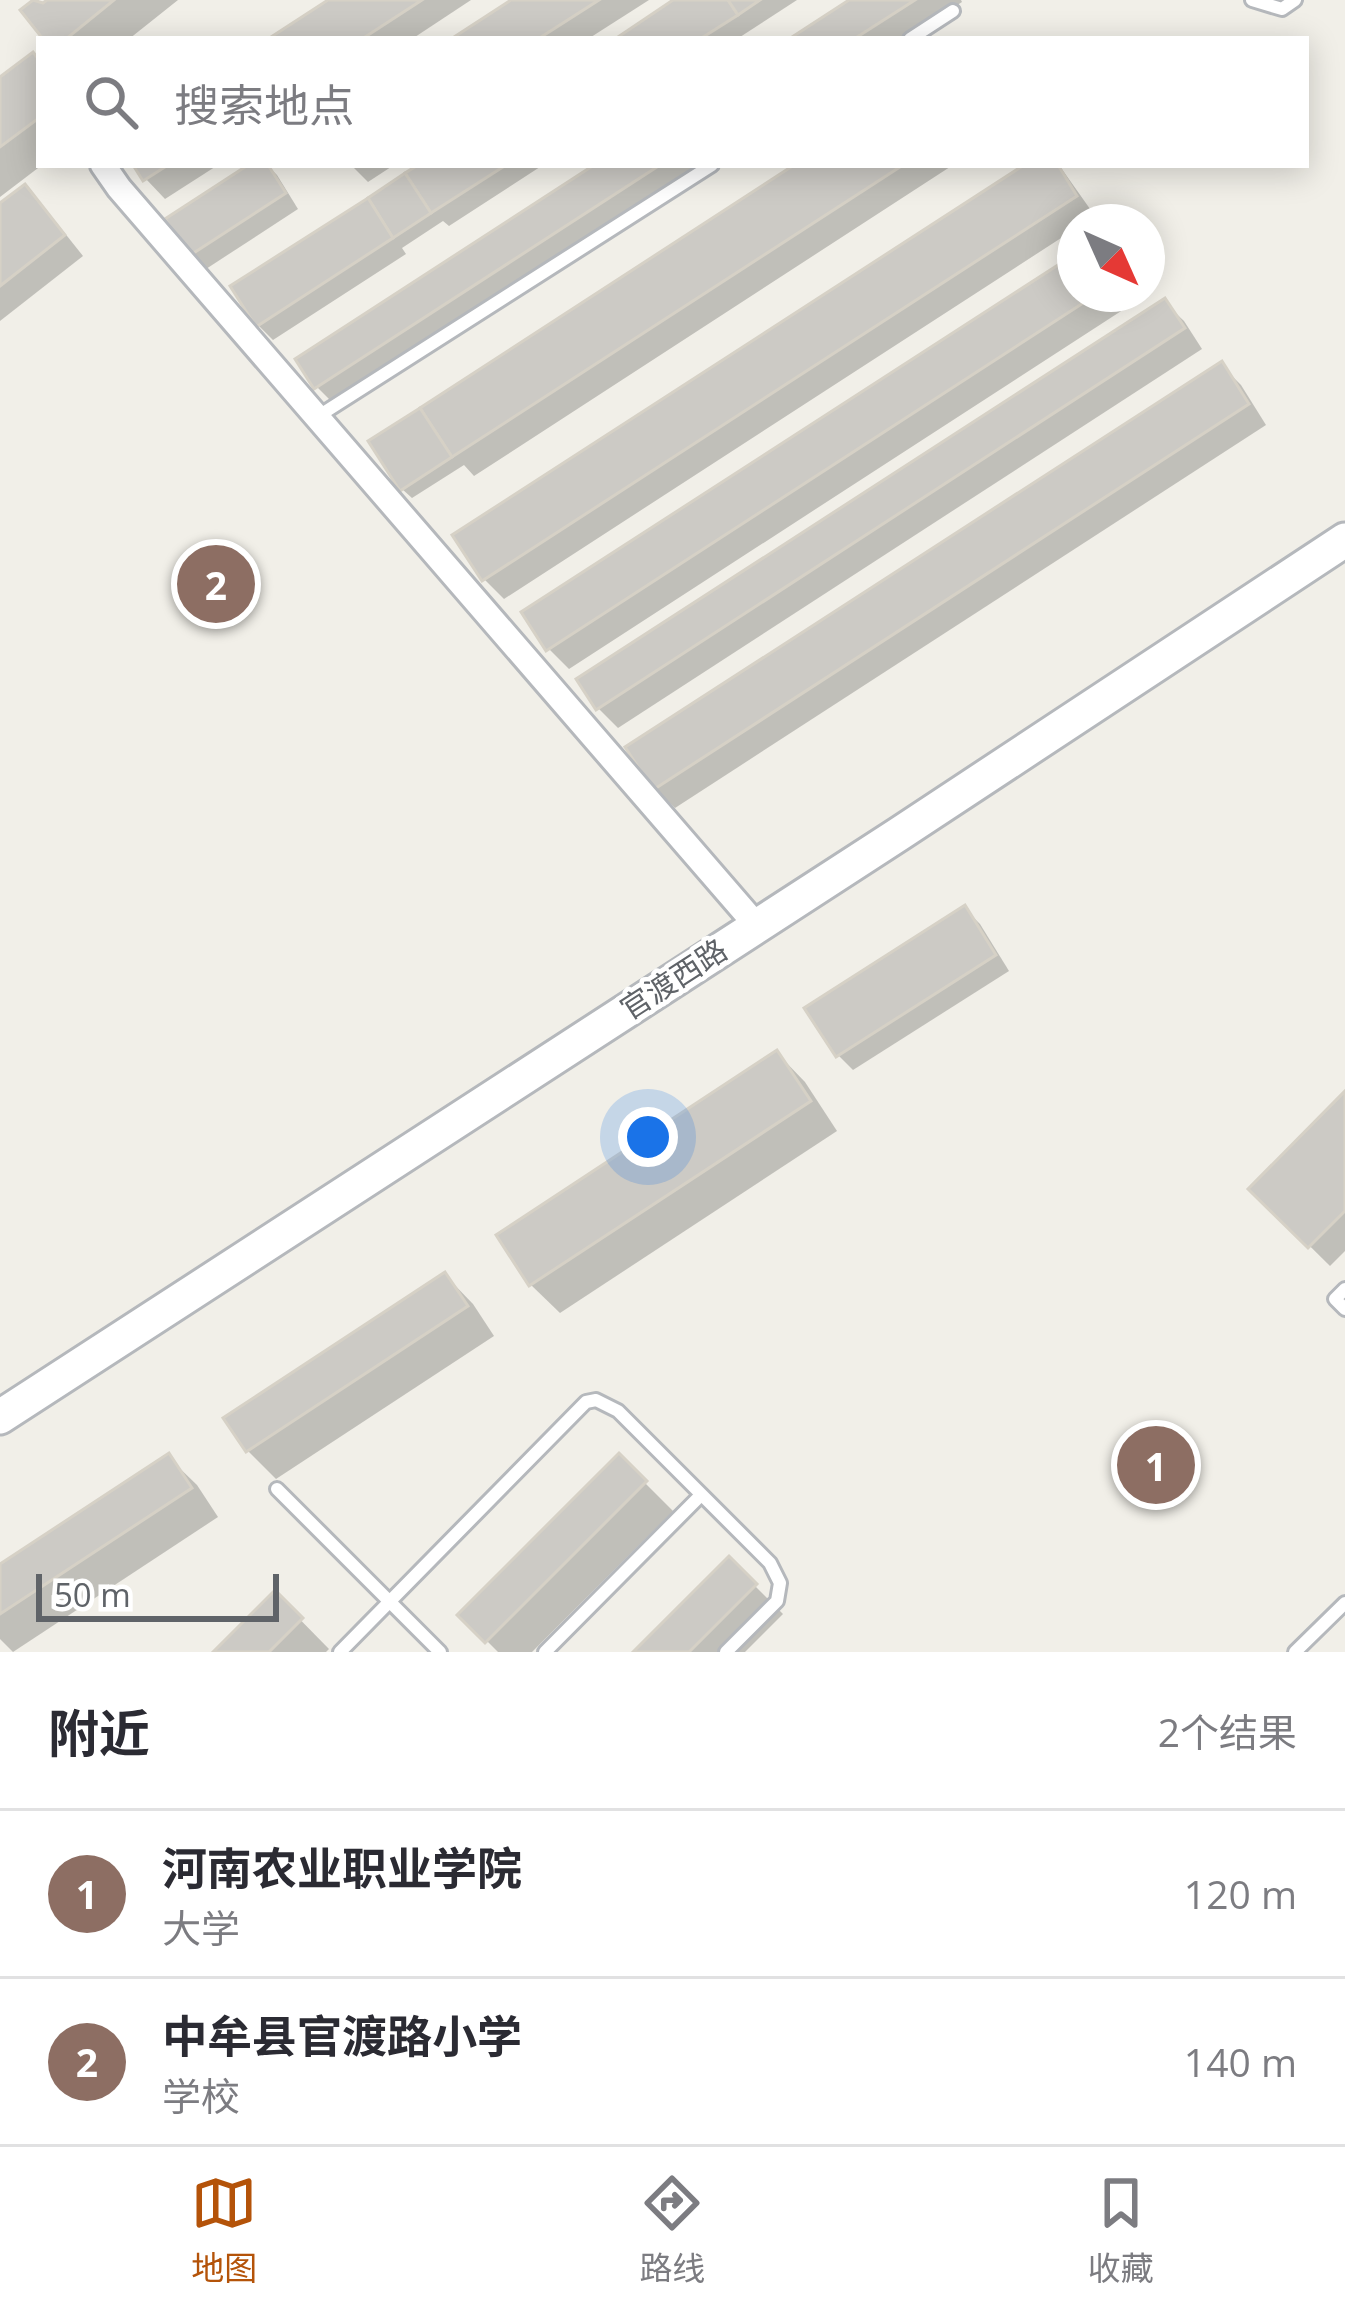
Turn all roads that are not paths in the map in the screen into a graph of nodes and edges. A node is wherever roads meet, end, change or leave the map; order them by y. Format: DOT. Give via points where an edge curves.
graph roads {
  1 [pos="1252,0"];
  2 [pos="1294,0"];
  3 [pos="953,11"];
  4 [pos="915,36"];
  5 [pos="105,168"];
  6 [pos="707,168"];
  7 [pos="317,417"];
  8 [pos="1345,540"];
  9 [pos="757,926"];
  10 [pos="1345,1289"];
  11 [pos="1345,1309"];
  12 [pos="0,1417"];
  13 [pos="278,1489"];
  14 [pos="700,1495"];
  15 [pos="389,1601"];
  16 [pos="1345,1603"];
  17 [pos="340,1652"];
  18 [pos="440,1652"];
  19 [pos="545,1652"];
  20 [pos="726,1652"];
  21 [pos="1295,1652"];
  1 -- 2 [label="lane" via="1282,9"];
  3 -- 4 [label="lane"];
  5 -- 7 [label="street"];
  6 -- 7 [label="lane"];
  7 -- 9 [label="street"];
  8 -- 9 [label="street, 官渡西路"];
  9 -- 12 [label="street, 官渡西路"];
  10 -- 11 [label="lane" via="1335,1299"];
  13 -- 15 [label="lane"];
  14 -- 15 [label="lane" via="617,1412 586,1402"];
  14 -- 19 [label="lane"];
  14 -- 20 [label="lane" via="781,1583 777,1601"];
  15 -- 17 [label="lane"];
  15 -- 18 [label="lane"];
  16 -- 21 [label="lane"];
}
